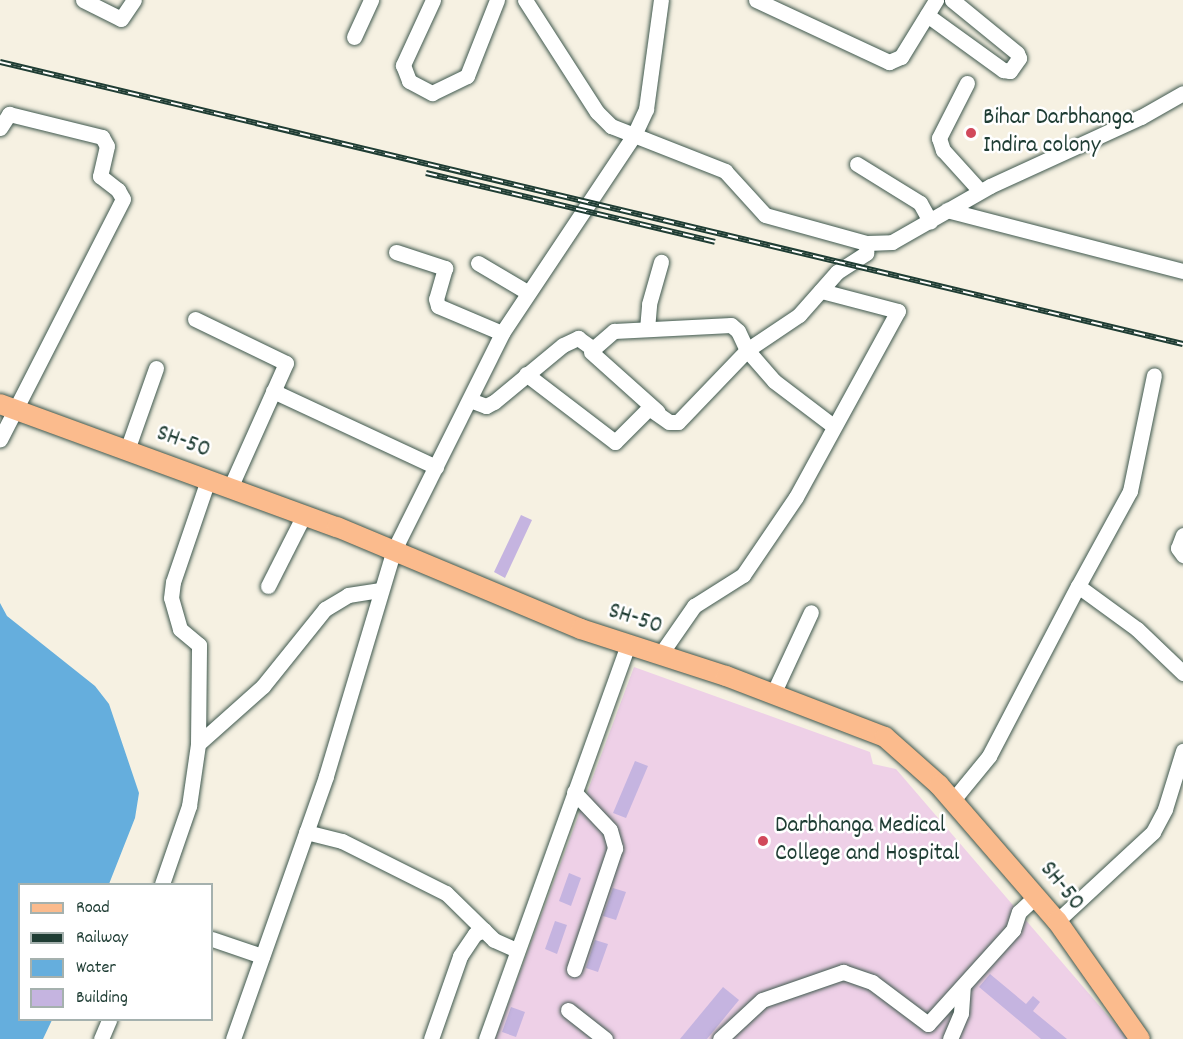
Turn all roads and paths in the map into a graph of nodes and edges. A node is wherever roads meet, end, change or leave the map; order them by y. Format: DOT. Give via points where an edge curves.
graph roads {
  1 [pos="83,0"];
  2 [pos="134,0"];
  3 [pos="371,0"];
  4 [pos="433,0"];
  5 [pos="496,0"];
  6 [pos="525,0"];
  7 [pos="661,0"];
  8 [pos="756,0"];
  9 [pos="936,0"];
  10 [pos="952,0"];
  11 [pos="927,15"];
  12 [pos="354,36"];
  13 [pos="967,83"];
  14 [pos="1183,93"];
  15 [pos="0,128"];
  16 [pos="634,135"];
  17 [pos="857,164"];
  18 [pos="980,191"];
  19 [pos="947,210"];
  20 [pos="930,221"];
  21 [pos="867,243"];
  22 [pos="396,252"];
  23 [pos="661,262"];
  24 [pos="478,263"];
  25 [pos="1183,272"];
  26 [pos="821,291"];
  27 [pos="526,292"];
  28 [pos="195,319"];
  29 [pos="647,329"];
  30 [pos="502,333"];
  31 [pos="747,350"];
  32 [pos="591,352"];
  33 [pos="156,368"];
  34 [pos="526,374"];
  35 [pos="1154,375"];
  36 [pos="273,391"];
  37 [pos="470,400"];
  38 [pos="8,406"];
  39 [pos="657,411"];
  40 [pos="832,425"];
  41 [pos="0,438"];
  42 [pos="127,450"];
  43 [pos="436,467"];
  44 [pos="208,480"];
  45 [pos="230,488"];
  46 [pos="304,515"];
  47 [pos="1183,535"];
  48 [pos="393,552"];
  49 [pos="1183,555"];
  50 [pos="268,586"];
  51 [pos="1078,586"];
  52 [pos="381,590"];
  53 [pos="811,612"];
  54 [pos="628,644"];
  55 [pos="660,655"];
  56 [pos="1183,673"];
  57 [pos="773,694"];
  58 [pos="198,744"];
  59 [pos="1183,751"];
  60 [pos="574,792"];
  61 [pos="953,800"];
  62 [pos="306,832"];
  63 [pos="163,883"];
  64 [pos="1035,897"];
  65 [pos="1057,921"];
  66 [pos="484,930"];
  67 [pos="213,939"];
  68 [pos="516,950"];
  69 [pos="262,956"];
  70 [pos="574,969"];
  71 [pos="963,986"];
  72 [pos="568,1010"];
  73 [pos="109,1021"];
  74 [pos="101,1039"];
  75 [pos="233,1039"];
  76 [pos="431,1039"];
  77 [pos="486,1039"];
  78 [pos="605,1039"];
  79 [pos="720,1039"];
  80 [pos="950,1039"];
  81 [pos="1140,1039"];
  1 -- 2 [label="street" via="121,19"];
  3 -- 12 [label="street"];
  4 -- 5 [label="street" via="403,65 409,81 432,93 467,76"];
  6 -- 16 [label="street" via="597,112 611,126"];
  7 -- 16 [label="street" via="646,109"];
  8 -- 11 [label="street" via="889,62 901,57"];
  9 -- 11 [label="street"];
  10 -- 11 [label="street" via="1017,53 1019,58 1011,71 1003,70"];
  13 -- 18 [label="street" via="939,138 944,150"];
  14 -- 18 [label="street"];
  15 -- 38 [label="street" via="9,114 102,137 107,146 99,176 118,190 123,199"];
  16 -- 21 [label="street" via="725,171 765,215"];
  16 -- 27 [label="street"];
  17 -- 20 [label="street" via="920,203"];
  18 -- 19 [label="street"];
  19 -- 20 [label="street"];
  19 -- 25 [label="street"];
  20 -- 21 [label="street" via="892,242"];
  21 -- 26 [label="street" via="866,253 837,272"];
  22 -- 30 [label="street" via="445,268 435,299 438,306"];
  23 -- 29 [label="street" via="649,304"];
  24 -- 27 [label="street"];
  26 -- 31 [label="street" via="798,315"];
  26 -- 40 [label="street" via="898,311"];
  27 -- 30 [label="street"];
  28 -- 36 [label="street" via="283,359 285,368"];
  29 -- 31 [label="street" via="730,325 738,330"];
  29 -- 34 [label="street" via="614,331 593,349 576,338"];
  30 -- 37 [label="street"];
  31 -- 39 [label="street" via="678,422 669,422"];
  31 -- 40 [label="street" via="774,381"];
  32 -- 39 [label="street"];
  33 -- 42 [label="street"];
  34 -- 37 [label="street" via="486,406"];
  34 -- 39 [label="street" via="615,442 622,439 645,410"];
  35 -- 51 [label="street" via="1130,491"];
  36 -- 43 [label="street"];
  36 -- 45 [label="street"];
  37 -- 43 [label="street"];
  38 -- 41 [label="street"];
  38 -- 42 [label="main road, SH-50"];
  40 -- 55 [label="street" via="796,497 743,574 694,606"];
  42 -- 44 [label="main road, SH-50"];
  43 -- 48 [label="street"];
  44 -- 45 [label="main road, SH-50"];
  44 -- 58 [label="street" via="171,598 180,629 199,645"];
  45 -- 46 [label="main road, SH-50"];
  46 -- 48 [label="main road, SH-50"];
  46 -- 50 [label="street"];
  47 -- 49 [label="street" via="1178,548"];
  48 -- 52 [label="street"];
  48 -- 54 [label="main road, SH-50" via="570,625"];
  51 -- 56 [label="street" via="1129,622"];
  51 -- 61 [label="street" via="989,756"];
  52 -- 58 [label="street" via="348,595 325,609 263,686"];
  52 -- 62 [label="street"];
  53 -- 57 [label="street"];
  54 -- 55 [label="main road, SH-50"];
  54 -- 60 [label="street"];
  55 -- 57 [label="main road, SH-50"];
  57 -- 61 [label="main road, SH-50" via="885,737"];
  58 -- 63 [label="street" via="189,806"];
  59 -- 65 [label="street" via="1165,809 1153,832"];
  60 -- 68 [label="street"];
  60 -- 70 [label="street" via="610,830 615,848"];
  61 -- 64 [label="main road, SH-50"];
  62 -- 66 [label="street" via="342,841 446,893"];
  62 -- 69 [label="street"];
  64 -- 65 [label="main road, SH-50"];
  64 -- 71 [label="street" via="1019,912 1013,930"];
  65 -- 81 [label="main road, SH-50"];
  66 -- 68 [label="street"];
  66 -- 76 [label="street" via="475,934 460,956"];
  67 -- 69 [label="street"];
  68 -- 77 [label="street"];
  69 -- 75 [label="street"];
  71 -- 79 [label="street" via="928,1024 872,982 843,972 762,1000"];
  71 -- 80 [label="street" via="961,1013"];
  72 -- 78 [label="street"];
  73 -- 74 [label="street"];
}
